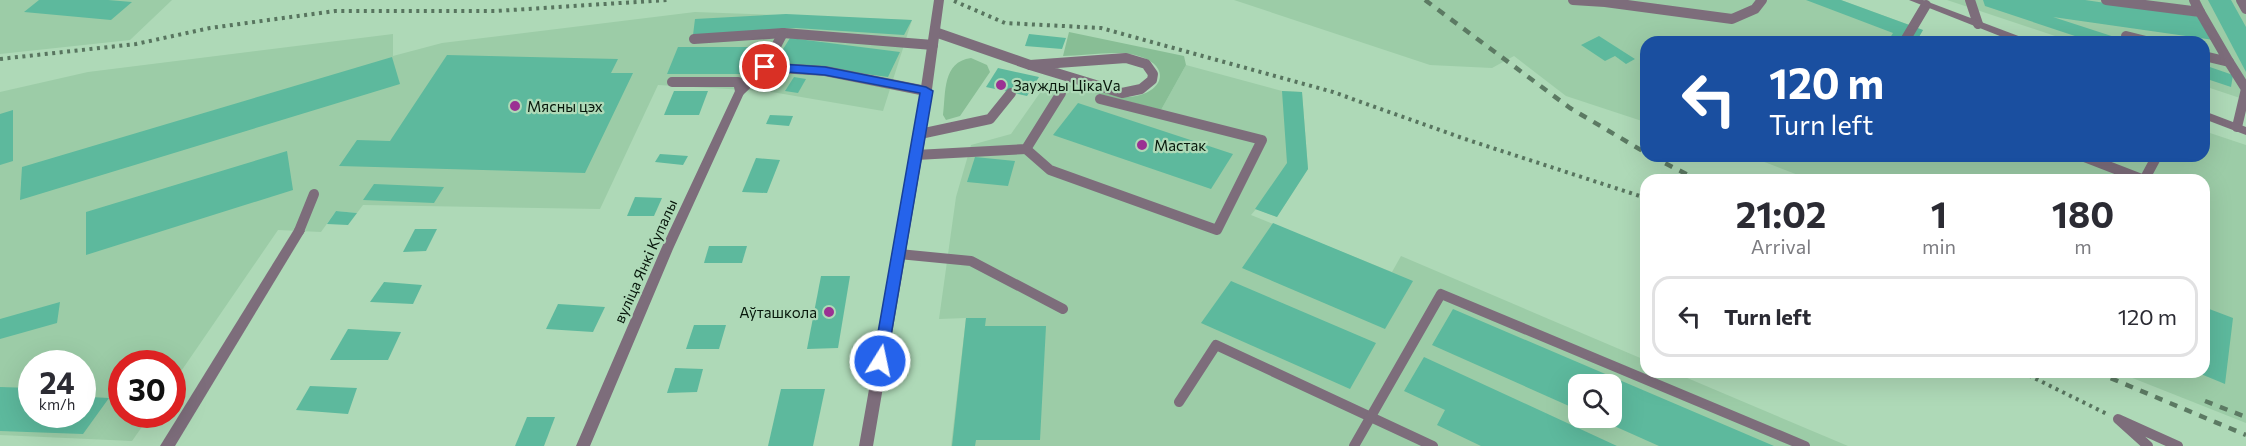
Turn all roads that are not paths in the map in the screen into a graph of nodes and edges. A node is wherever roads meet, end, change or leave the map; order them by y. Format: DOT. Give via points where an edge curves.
graph roads {
  1 [pos="939,0"];
  2 [pos="1573,0"];
  3 [pos="1762,0"];
  4 [pos="1914,0"];
  5 [pos="1970,0"];
  6 [pos="2106,0"];
  7 [pos="2194,0"];
  8 [pos="2241,0"];
  9 [pos="2120,1"];
  10 [pos="1926,5"];
  11 [pos="2246,9"];
  12 [pos="2200,12"];
  13 [pos="1978,24"];
  14 [pos="783,33"];
  15 [pos="1908,36"];
  16 [pos="2009,36"];
  17 [pos="694,39"];
  18 [pos="934,39"];
  19 [pos="2210,57"];
  20 [pos="2229,62"];
  21 [pos="765,67"];
  22 [pos="1027,70"];
  23 [pos="672,82"];
  24 [pos="740,91"];
  25 [pos="926,91"];
  26 [pos="1011,93"];
  27 [pos="1061,93"];
  28 [pos="1100,99"];
  29 [pos="2210,117"];
  30 [pos="2242,129"];
  31 [pos="920,134"];
  32 [pos="1026,149"];
  33 [pos="916,155"];
  34 [pos="2098,162"];
  35 [pos="2128,174"];
  36 [pos="314,194"];
  37 [pos="299,231"];
  38 [pos="899,254"];
  39 [pos="1063,309"];
  40 [pos="1640,377"];
  41 [pos="1642,378"];
  42 [pos="1179,402"];
  43 [pos="1371,417"];
  44 [pos="167,446"];
  45 [pos="583,446"];
  46 [pos="866,446"];
  47 [pos="1354,446"];
  48 [pos="1433,446"];
  49 [pos="1805,446"];
  50 [pos="2148,446"];
  51 [pos="2178,446"];
  1 -- 18 [label="street"];
  2 -- 3 [label="lane" via="1732,19 1755,9"];
  4 -- 10 [label="street"];
  5 -- 13 [label="lane"];
  6 -- 9 [label="lane"];
  7 -- 12 [label="lane"];
  8 -- 11 [label="lane"];
  9 -- 12 [label="lane"];
  10 -- 13 [label="street"];
  10 -- 15 [label="lane"];
  12 -- 20 [label="lane"];
  13 -- 16 [label="street"];
  14 -- 17 [label="lane"];
  14 -- 18 [label="lane"];
  14 -- 21 [label="lane"];
  18 -- 22 [label="lane"];
  18 -- 25 [label="street"];
  19 -- 20 [label="lane"];
  20 -- 30 [label="lane" via="2246,89"];
  21 -- 24 [label="lane"];
  21 -- 25 [label="lane" via="825,71"];
  22 -- 22 [label="lane" via="1122,93 1143,90 1153,77 1146,64 1123,59"];
  23 -- 24 [label="lane" via="738,82"];
  24 -- 45 [label="street, вуліца Янкі Купалы"];
  25 -- 31 [label="street"];
  26 -- 31 [label="lane" via="990,119"];
  27 -- 32 [label="lane"];
  28 -- 32 [label="lane" via="1262,140 1217,230 1050,170"];
  29 -- 30 [label="street"];
  31 -- 33 [label="street"];
  32 -- 33 [label="lane"];
  33 -- 38 [label="street"];
  34 -- 35 [label="lane"];
  36 -- 37 [label="lane"];
  37 -- 44 [label="street"];
  38 -- 39 [label="lane" via="971,261"];
  38 -- 46 [label="street"];
  40 -- 43 [label="lane" via="1441,294"];
  41 -- 49 [label="lane"];
  42 -- 43 [label="lane" via="1216,345"];
  43 -- 47 [label="lane"];
  43 -- 48 [label="lane"];
  50 -- 51 [label="lane" via="2118,419"];
}
